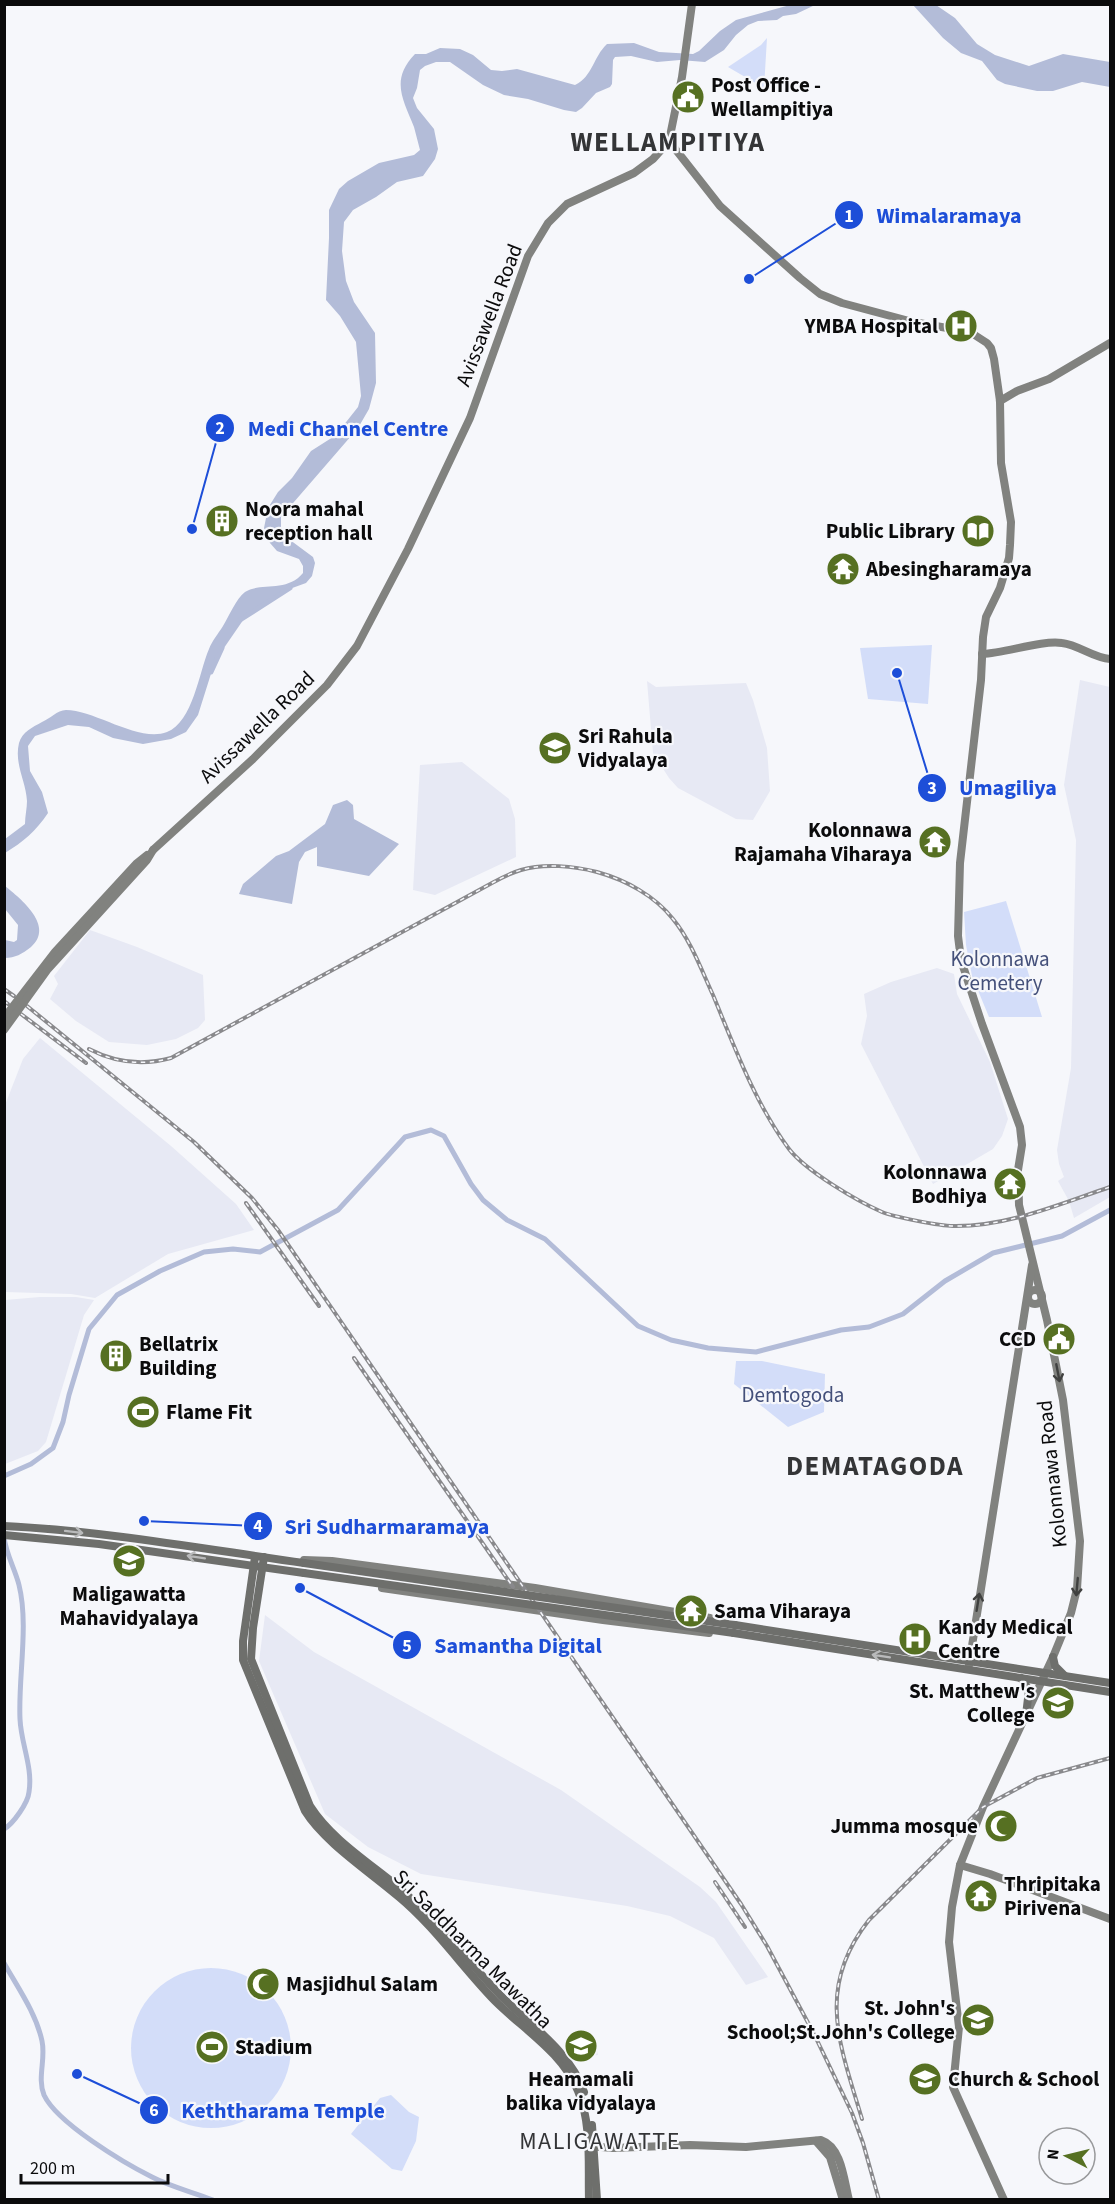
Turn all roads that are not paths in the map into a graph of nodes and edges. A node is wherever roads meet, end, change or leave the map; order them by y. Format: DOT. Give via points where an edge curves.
graph roads {
  1 [pos="692,4"];
  2 [pos="669,141"];
  3 [pos="1110,343"];
  4 [pos="999,387"];
  5 [pos="1017,391"];
  6 [pos="1000,401"];
  7 [pos="982,654"];
  8 [pos="1110,660"];
  9 [pos="153,850"];
  10 [pos="4,1018"];
  11 [pos="4,1030"];
  12 [pos="1032,1260"];
  13 [pos="1041,1295"];
  14 [pos="1028,1296"];
  15 [pos="4,1526"];
  16 [pos="15,1531"];
  17 [pos="4,1535"];
  18 [pos="264,1558"];
  19 [pos="258,1567"];
  20 [pos="275,1569"];
  21 [pos="449,1576"];
  22 [pos="444,1598"];
  23 [pos="608,1599"];
  24 [pos="603,1620"];
  25 [pos="734,1629"];
  26 [pos="763,1633"];
  27 [pos="1053,1657"];
  28 [pos="969,1660"];
  29 [pos="968,1670"];
  30 [pos="1046,1673"];
  31 [pos="1065,1676"];
  32 [pos="1021,1678"];
  33 [pos="1042,1682"];
  34 [pos="1110,1683"];
  35 [pos="1110,1692"];
  36 [pos="1026,1715"];
  37 [pos="960,1865"];
  38 [pos="1110,1919"];
  39 [pos="591,2146"];
  40 [pos="820,2146"];
  41 [pos="842,2186"];
  42 [pos="589,2199"];
  43 [pos="597,2199"];
  44 [pos="843,2199"];
  45 [pos="849,2199"];
  46 [pos="1004,2199"];
  1 -- 2 [label="main road"];
  2 -- 4 [label="main road, Kolonnawa Road" via="720,206 820,294 903,319 970,332 991,348"];
  2 -- 9 [label="main road, Avissawella Road" via="634,172 567,204 548,223 528,256 470,418 357,646 327,686"];
  3 -- 5 [label="main road" via="1049,379"];
  4 -- 5 [label="main road"];
  4 -- 6 [label="main road, Kolonnawa Road"];
  5 -- 6 [label="main road"];
  6 -- 7 [label="main road, Kolonnawa Road" via="1001,463 1011,522 1009,552 1000,588 986,617"];
  7 -- 8 [label="main road" via="1059,642"];
  7 -- 12 [label="main road, Kolonnawa Road" via="960,863 958,936 961,960 1020,1127 1017,1195"];
  9 -- 10 [label="main road, bridge" via="136,863 55,952"];
  9 -- 11 [label="main road, bridge" via="48,969"];
  12 -- 13 [label="main road, Kolonnawa Road"];
  12 -- 14 [label="main road"];
  13 -- 14 [label="main road" via="1036,1304"];
  13 -- 27 [label="main road, Kolonnawa Road, one-way" via="1063,1400 1080,1541 1076,1600"];
  28 -- 14 [label="main road, one-way"];
  15 -- 16 [label="highway"];
  16 -- 17 [label="highway"];
  16 -- 18 [label="highway, one-way" via="132,1539"];
  19 -- 16 [label="highway, one-way"];
  18 -- 19 [label="highway, Sri Saddharma Mawatha"];
  18 -- 21 [label="main road" via="332,1561"];
  18 -- 25 [label="highway, bridge"];
  19 -- 20 [label="highway"];
  19 -- 39 [label="highway, Sri Saddharma Mawatha" via="252,1663 310,1806 323,1824 423,1909 570,2065 587,2103"];
  20 -- 22 [label="main road"];
  20 -- 25 [label="highway, bridge"];
  21 -- 22 [label="main road" via="453,1591"];
  21 -- 23 [label="main road"];
  22 -- 24 [label="main road"];
  23 -- 24 [label="main road" via="595,1604 592,1610"];
  23 -- 26 [label="main road"];
  24 -- 26 [label="main road" via="733,1636"];
  25 -- 26 [label="highway"];
  26 -- 28 [label="highway"];
  29 -- 26 [label="highway, one-way"];
  27 -- 30 [label="main road, Kolonnawa Road"];
  27 -- 31 [label="highway" via="1055,1666"];
  28 -- 29 [label="main road"];
  28 -- 30 [label="highway"];
  29 -- 32 [label="highway"];
  30 -- 31 [label="highway"];
  30 -- 33 [label="main road, Kolonnawa Road"];
  31 -- 34 [label="highway"];
  32 -- 33 [label="highway"];
  32 -- 36 [label="highway" via="1029,1690"];
  33 -- 35 [label="highway"];
  33 -- 36 [label="main road, Kolonnawa Road"];
  36 -- 37 [label="main road, Kolonnawa Road"];
  37 -- 38 [label="main road"];
  37 -- 46 [label="main road, Kolonnawa Road" via="949,1942 959,2027 953,2087"];
  39 -- 40 [label="main road"];
  39 -- 42 [label="highway"];
  39 -- 43 [label="highway"];
  40 -- 41 [label="main road" via="833,2162"];
  40 -- 41 [label="main road" via="821,2140 832,2145 837,2154"];
  41 -- 44 [label="main road"];
  41 -- 45 [label="main road"];
}
